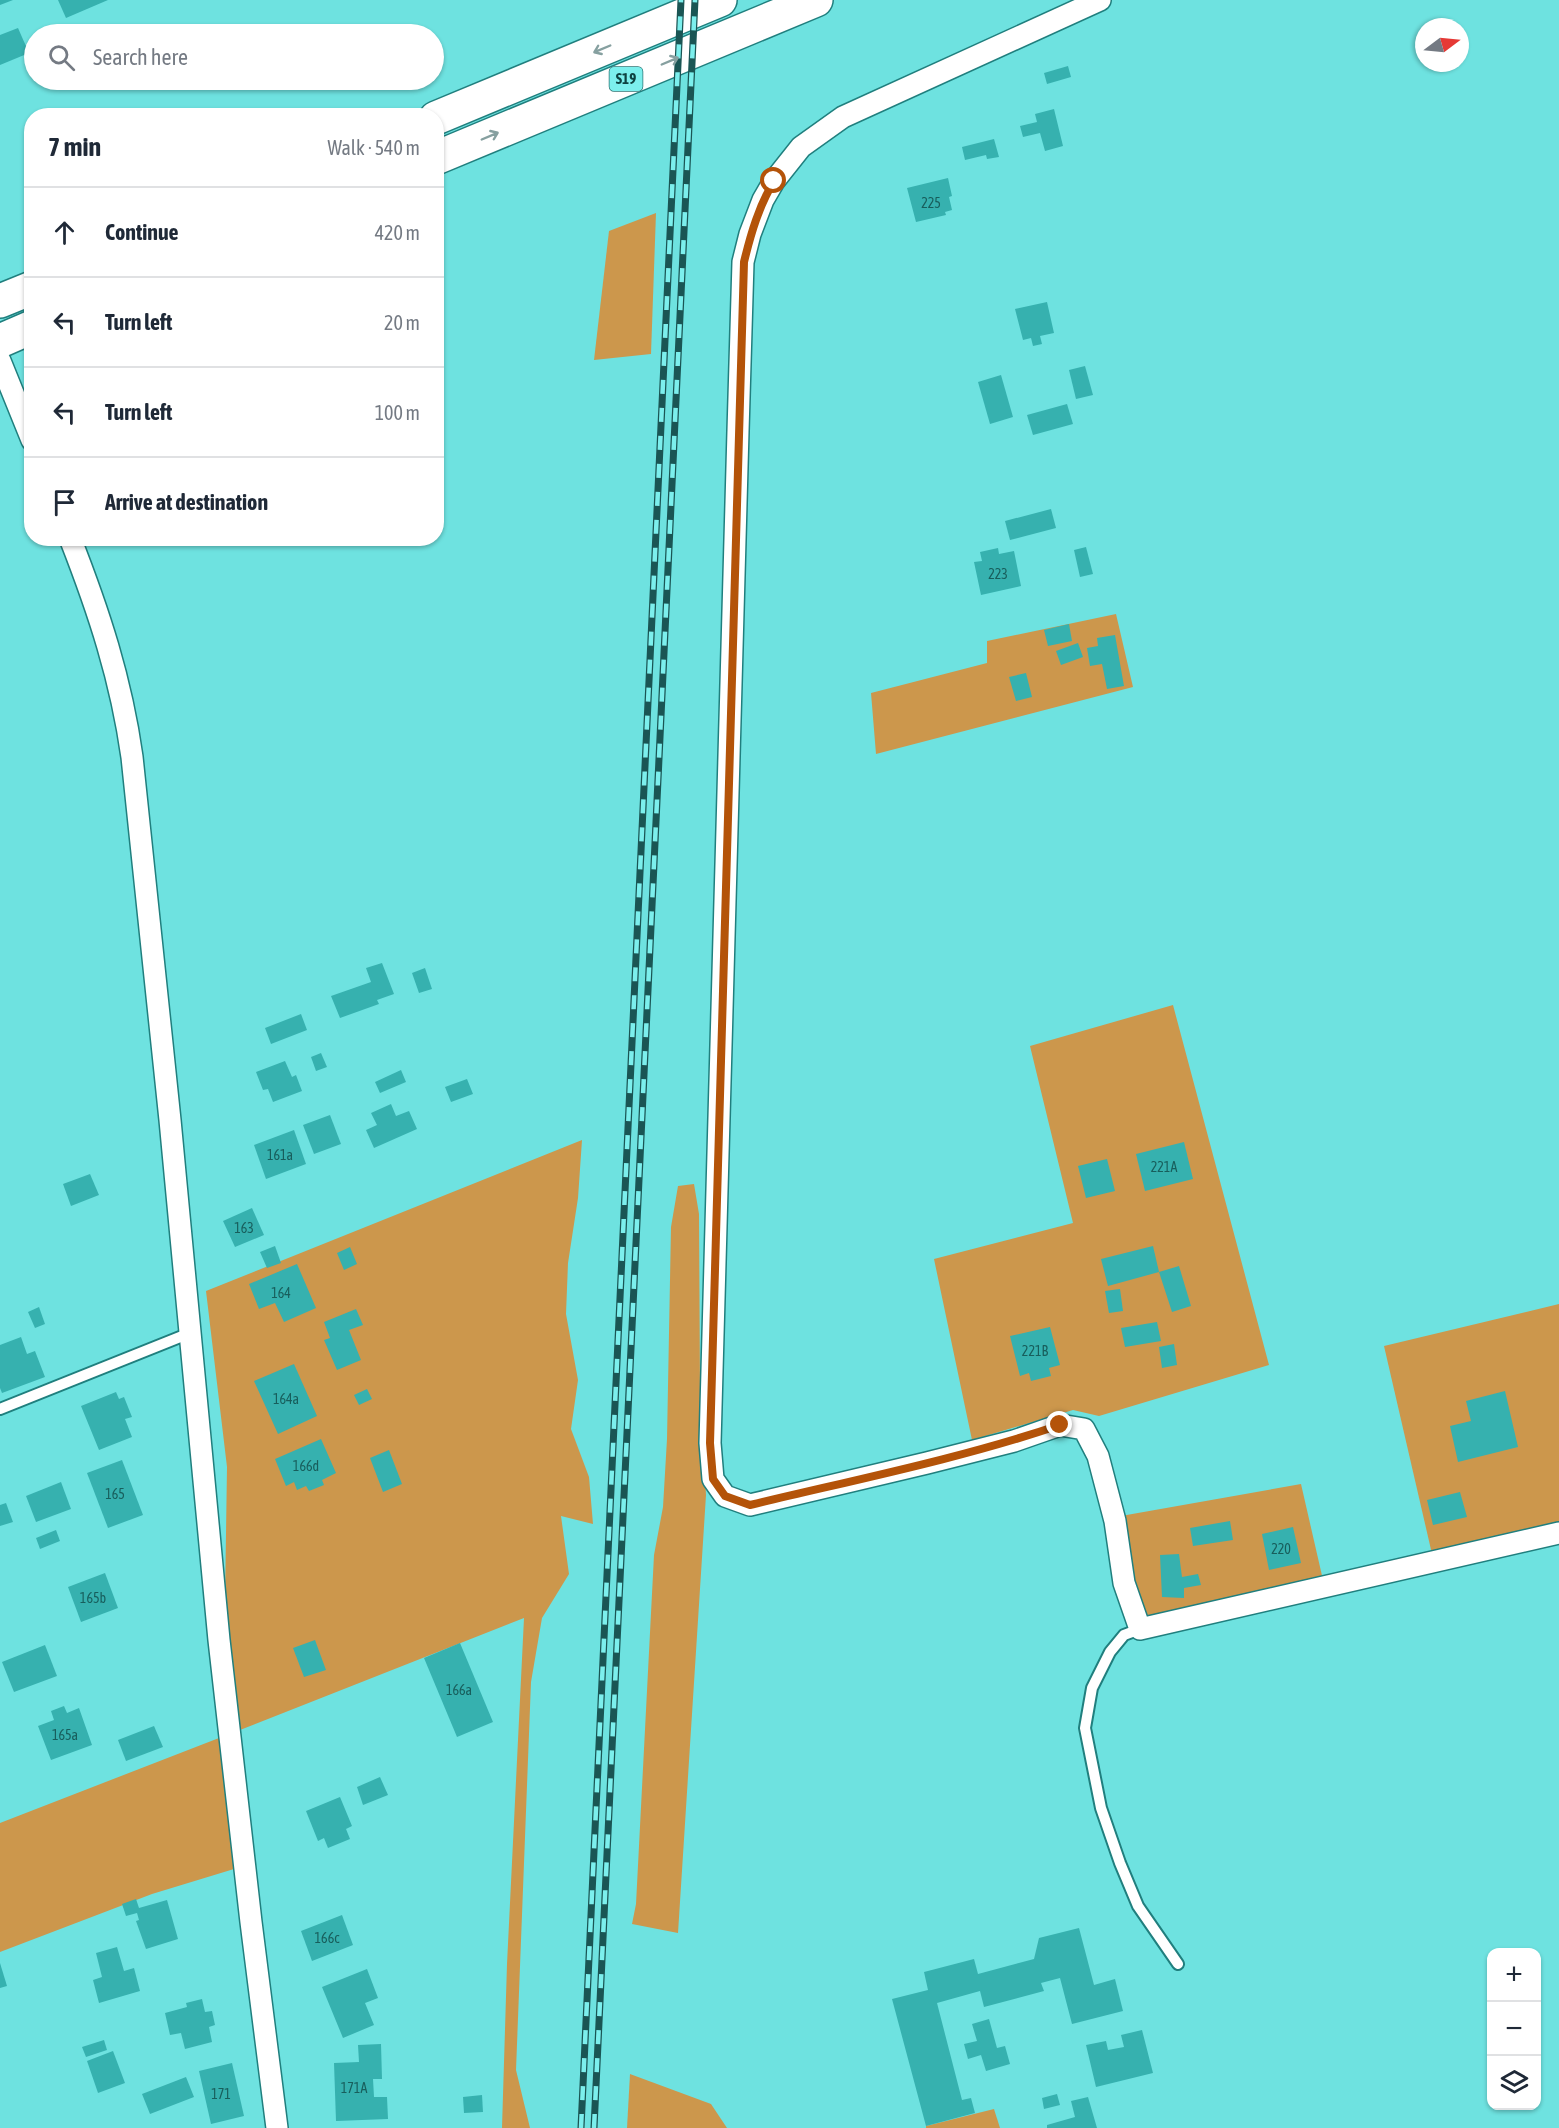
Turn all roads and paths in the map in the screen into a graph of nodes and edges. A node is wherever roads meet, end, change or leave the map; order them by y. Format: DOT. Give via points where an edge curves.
graph roads {
  1 [pos="720,0"];
  2 [pos="816,0"];
  3 [pos="1100,0"];
  4 [pos="444,115"];
  5 [pos="444,155"];
  6 [pos="24,291"];
  7 [pos="0,301"];
  8 [pos="24,330"];
  9 [pos="0,340"];
  10 [pos="0,361"];
  11 [pos="24,420"];
  12 [pos="73,546"];
  13 [pos="190,1333"];
  14 [pos="0,1410"];
  15 [pos="1559,1533"];
  16 [pos="1140,1629"];
  17 [pos="1178,1964"];
  18 [pos="278,2128"];
  1 -- 4 [label="highway, S19, one-way"];
  5 -- 2 [label="highway, S19, one-way"];
  3 -- 16 [label="street" via="843,117 801,147 774,181 750,234 744,262 738,430 710,1443 713,1479 725,1496 750,1505 1014,1441 1060,1425 1084,1429 1098,1456 1124,1583"];
  6 -- 7 [label="highway"];
  8 -- 9 [label="highway"];
  10 -- 11 [label="street"];
  12 -- 13 [label="street" via="112,657 129,735"];
  13 -- 14 [label="lane"];
  13 -- 18 [label="street" via="230,1739"];
  15 -- 16 [label="street"];
  16 -- 17 [label="lane" via="1124,1635 1110,1652 1092,1688 1085,1728 1101,1808 1120,1863 1138,1906"];
}
